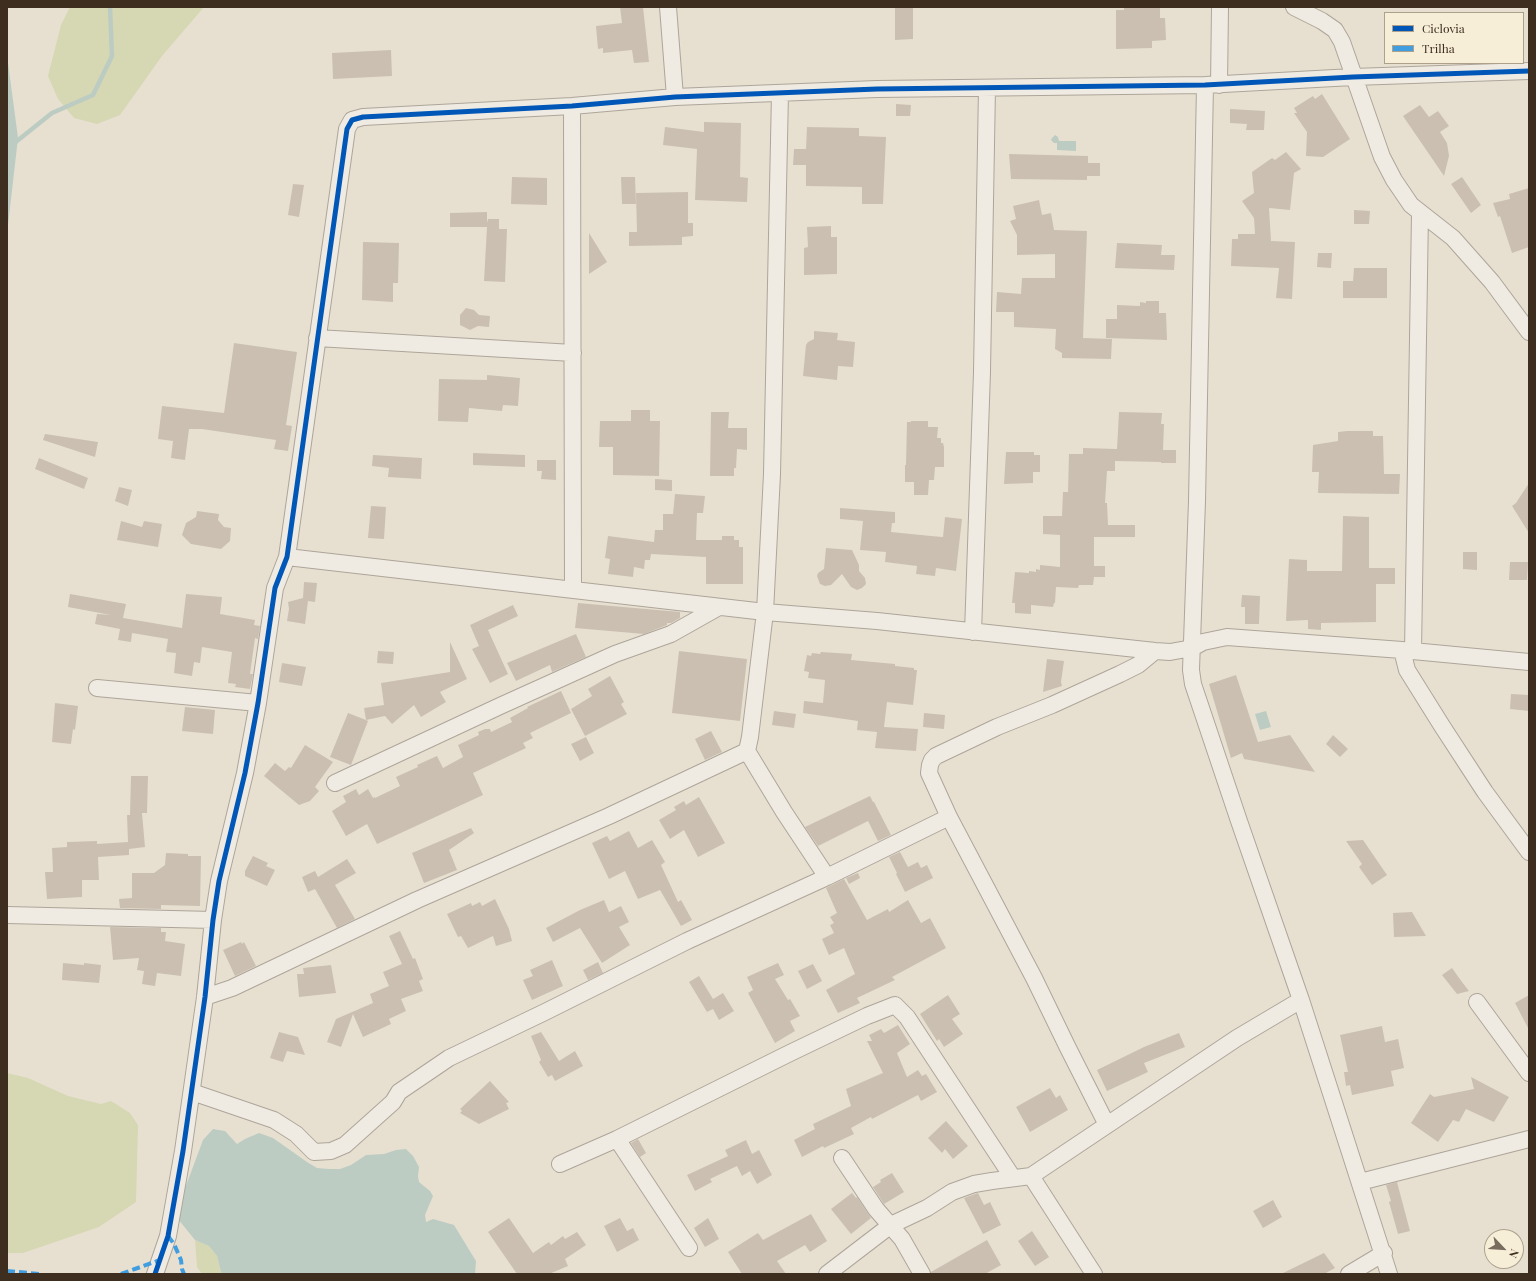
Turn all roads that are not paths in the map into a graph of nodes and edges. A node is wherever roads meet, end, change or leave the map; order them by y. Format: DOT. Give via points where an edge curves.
graph roads {
  1 [pos="668,7"];
  2 [pos="1220,7"];
  3 [pos="1294,7"];
  4 [pos="1529,71"];
  5 [pos="1353,76"];
  6 [pos="1212,85"];
  7 [pos="987,88"];
  8 [pos="780,93"];
  9 [pos="675,97"];
  10 [pos="572,106"];
  11 [pos="1420,213"];
  12 [pos="1529,332"];
  13 [pos="317,338"];
  14 [pos="573,354"];
  15 [pos="287,557"];
  16 [pos="573,590"];
  17 [pos="719,607"];
  18 [pos="765,612"];
  19 [pos="973,632"];
  20 [pos="1192,648"];
  21 [pos="1408,650"];
  22 [pos="1155,652"];
  23 [pos="1529,662"];
  24 [pos="97,688"];
  25 [pos="258,702"];
  26 [pos="747,751"];
  27 [pos="335,783"];
  28 [pos="949,817"];
  29 [pos="1529,852"];
  30 [pos="827,877"];
  31 [pos="7,915"];
  32 [pos="213,920"];
  33 [pos="205,997"];
  34 [pos="1301,1000"];
  35 [pos="1477,1002"];
  36 [pos="1529,1073"];
  37 [pos="192,1092"];
  38 [pos="1107,1125"];
  39 [pos="617,1139"];
  40 [pos="1529,1139"];
  41 [pos="842,1158"];
  42 [pos="560,1164"];
  43 [pos="1030,1176"];
  44 [pos="1013,1178"];
  45 [pos="1360,1182"];
  46 [pos="891,1226"];
  47 [pos="689,1248"];
  48 [pos="1384,1253"];
  49 [pos="1087,1271"];
  50 [pos="155,1274"];
  51 [pos="827,1274"];
  52 [pos="922,1274"];
  53 [pos="1349,1274"];
  54 [pos="1389,1274"];
  1 -- 9 [label="street"];
  2 -- 6 [label="street"];
  3 -- 5 [label="street" via="1335,30 1342,42"];
  4 -- 5 [label="street"];
  5 -- 6 [label="street"];
  5 -- 11 [label="street" via="1382,157 1394,180 1411,205"];
  6 -- 7 [label="street"];
  6 -- 20 [label="street"];
  7 -- 8 [label="street"];
  7 -- 19 [label="street" via="982,372"];
  8 -- 9 [label="street"];
  8 -- 18 [label="street" via="772,474"];
  9 -- 10 [label="street"];
  10 -- 13 [label="street" via="363,117 352,120 347,129"];
  10 -- 14 [label="street"];
  11 -- 12 [label="street" via="1452,238 1492,282"];
  11 -- 21 [label="street"];
  13 -- 14 [label="street"];
  13 -- 15 [label="street"];
  14 -- 16 [label="street"];
  15 -- 16 [label="street"];
  15 -- 25 [label="street" via="275,588"];
  16 -- 17 [label="street"];
  17 -- 18 [label="street"];
  17 -- 27 [label="street" via="671,634 616,654"];
  18 -- 19 [label="street"];
  18 -- 26 [label="street"];
  19 -- 22 [label="street"];
  20 -- 21 [label="street" via="1203,642 1227,637"];
  20 -- 22 [label="street"];
  20 -- 34 [label="street" via="1193,684"];
  21 -- 23 [label="street"];
  21 -- 29 [label="street" via="1407,670 1486,792"];
  22 -- 28 [label="street" via="1120,674 936,756 932,760 929,773"];
  24 -- 25 [label="street"];
  25 -- 32 [label="street" via="245,773 219,881"];
  26 -- 30 [label="street"];
  26 -- 33 [label="street" via="595,822 417,900 232,988"];
  28 -- 30 [label="street"];
  28 -- 38 [label="street" via="1034,978"];
  30 -- 37 [label="street" via="687,940 559,1006 450,1058 399,1092 394,1102 345,1144 331,1151 314,1152 296,1134 274,1120"];
  31 -- 32 [label="street"];
  32 -- 33 [label="street"];
  33 -- 37 [label="street"];
  34 -- 38 [label="street" via="1237,1038"];
  34 -- 45 [label="street"];
  35 -- 36 [label="street"];
  37 -- 50 [label="street" via="168,1236"];
  38 -- 43 [label="street"];
  39 -- 42 [label="street"];
  39 -- 44 [label="street" via="790,1053 895,1005 907,1017"];
  39 -- 47 [label="street"];
  40 -- 45 [label="street"];
  41 -- 46 [label="street" via="876,1209"];
  43 -- 44 [label="street"];
  43 -- 49 [label="street"];
  44 -- 46 [label="street" via="980,1183 952,1192"];
  45 -- 48 [label="street"];
  46 -- 51 [label="street"];
  46 -- 52 [label="street" via="902,1239"];
  48 -- 53 [label="street"];
  48 -- 54 [label="street"];
}
